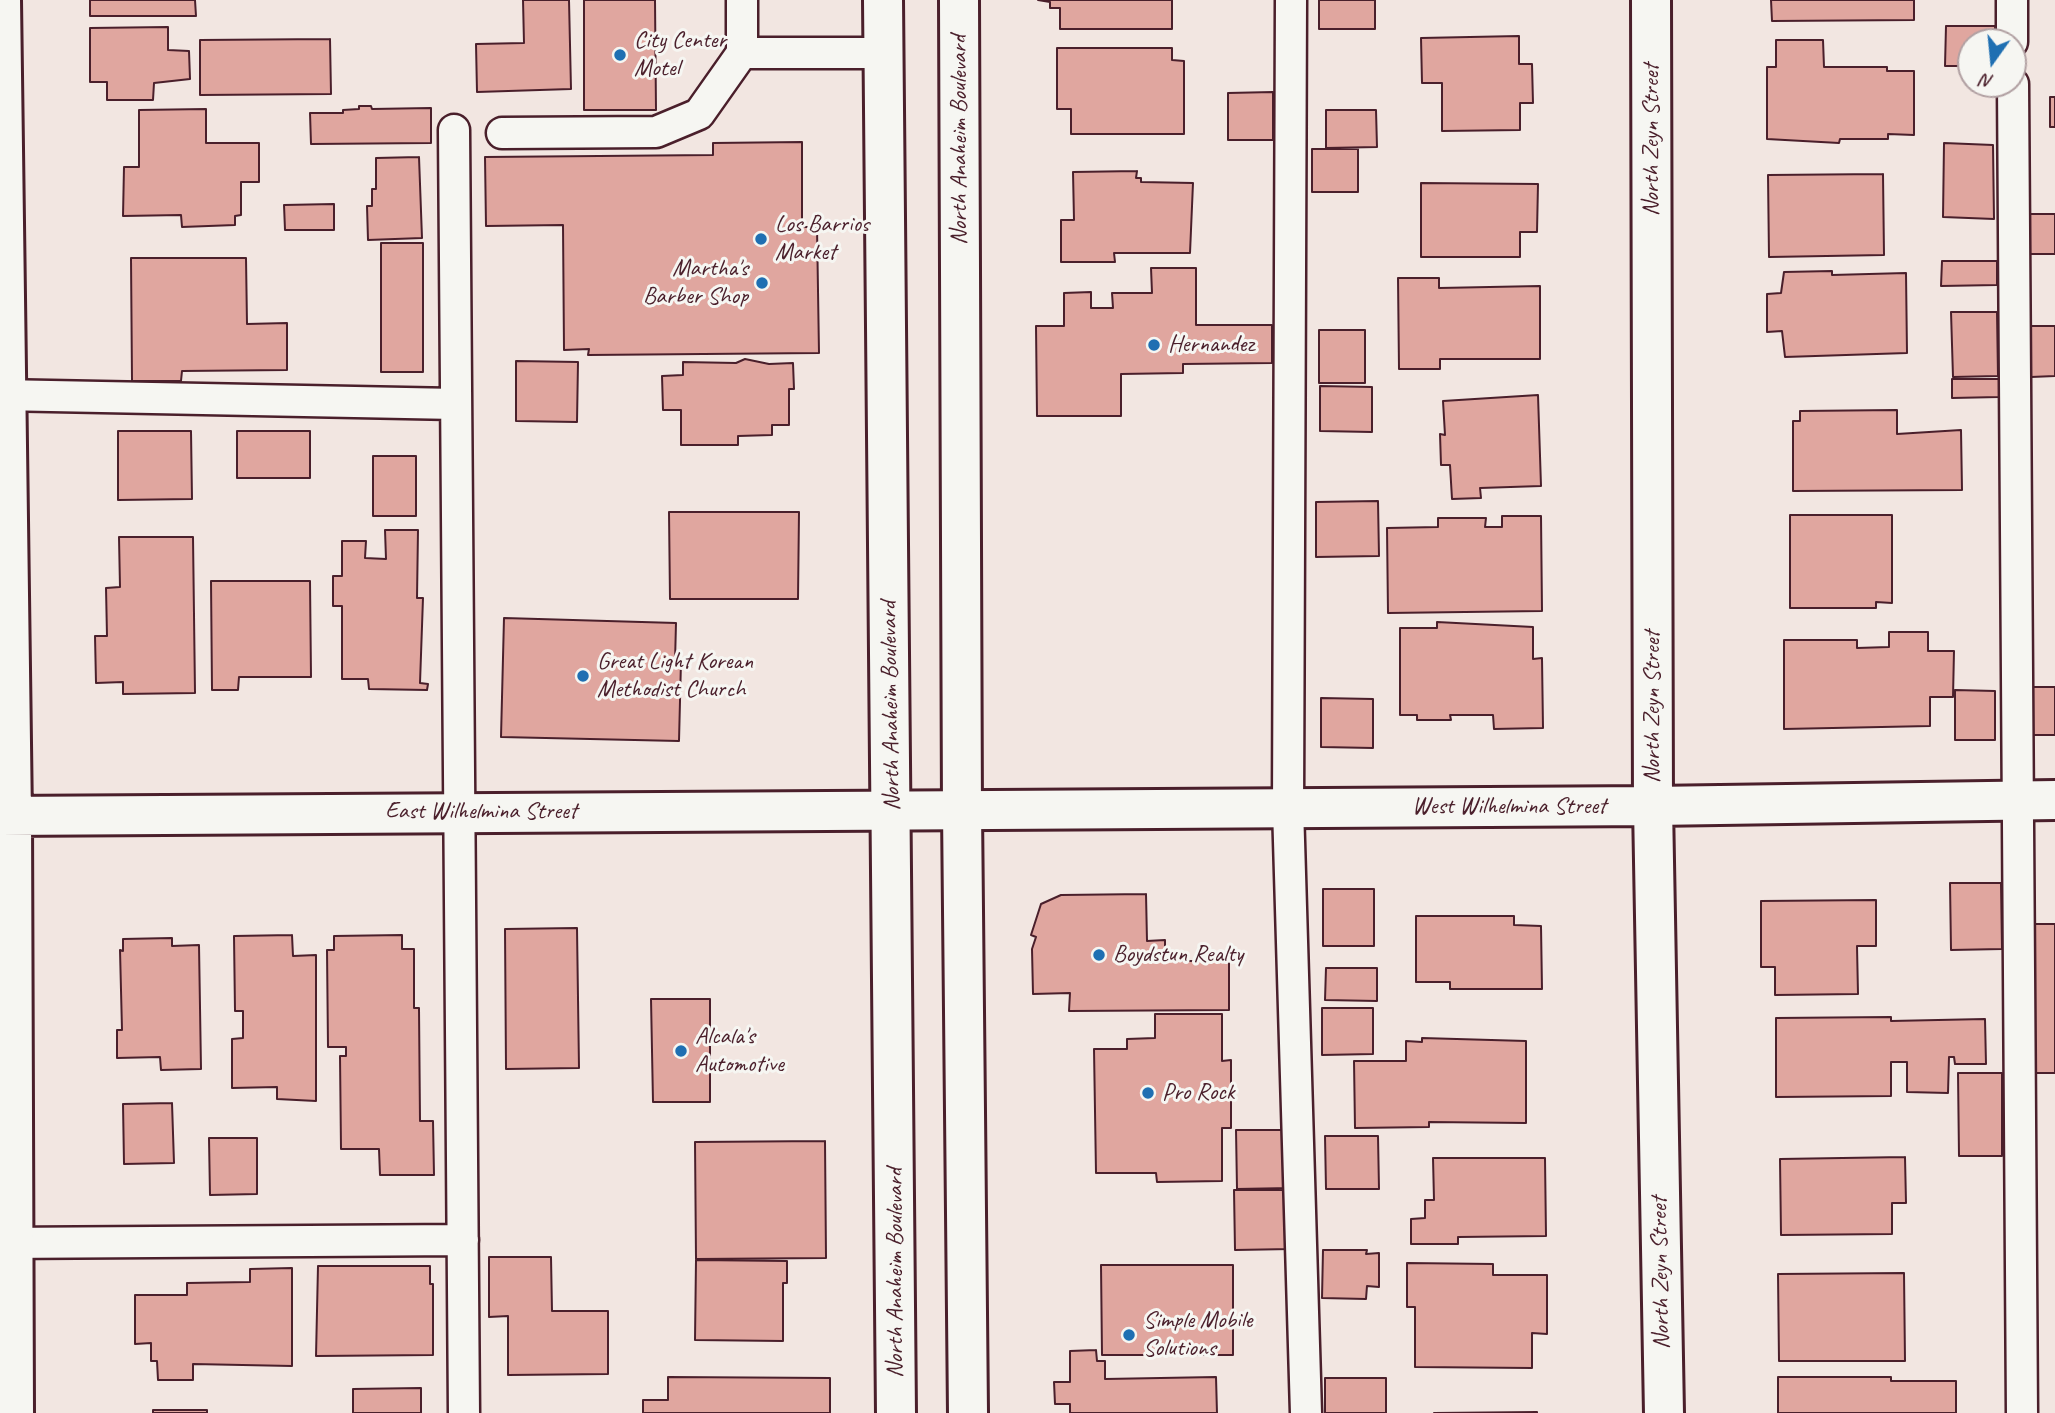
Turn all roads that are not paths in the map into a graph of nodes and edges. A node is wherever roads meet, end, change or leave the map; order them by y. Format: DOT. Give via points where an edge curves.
graph roads {
  1 [pos="1,0"];
  2 [pos="743,0"];
  3 [pos="883,0"];
  4 [pos="959,0"];
  5 [pos="1291,0"];
  6 [pos="1651,0"];
  7 [pos="2012,0"];
  8 [pos="2012,28"];
  9 [pos="742,53"];
  10 [pos="884,53"];
  11 [pos="2013,98"];
  12 [pos="454,130"];
  13 [pos="502,133"];
  14 [pos="3,395"];
  15 [pos="456,404"];
  16 [pos="2037,800"];
  17 [pos="1653,806"];
  18 [pos="1288,807"];
  19 [pos="893,810"];
  20 [pos="962,810"];
  21 [pos="460,812"];
  22 [pos="6,816"];
  23 [pos="463,1240"];
  24 [pos="7,1243"];
  25 [pos="14,1413"];
  26 [pos="464,1413"];
  27 [pos="897,1413"];
  28 [pos="968,1413"];
  29 [pos="1306,1413"];
  30 [pos="1664,1413"];
  31 [pos="2022,1413"];
  1 -- 14 [label="street"];
  2 -- 9 [label="lane"];
  3 -- 10 [label="street, North Anaheim Boulevard"];
  4 -- 20 [label="street, North Anaheim Boulevard"];
  5 -- 18 [label="lane"];
  6 -- 17 [label="street, North Zeyn Street"];
  7 -- 8 [label="lane"];
  9 -- 10 [label="lane"];
  9 -- 13 [label="lane" via="699,114 656,132"];
  10 -- 19 [label="street, North Anaheim Boulevard"];
  11 -- 16 [label="lane"];
  12 -- 15 [label="lane"];
  14 -- 15 [label="lane"];
  14 -- 22 [label="street"];
  15 -- 21 [label="lane"];
  16 -- 17 [label="street, West Wilhelmina Street"];
  16 -- 31 [label="lane"];
  17 -- 18 [label="street, West Wilhelmina Street"];
  17 -- 30 [label="street, North Zeyn Street"];
  18 -- 20 [label="street, West Wilhelmina Street"];
  18 -- 29 [label="lane"];
  19 -- 20 [label="street, East Wilhelmina Street"];
  19 -- 21 [label="street, East Wilhelmina Street"];
  19 -- 27 [label="street, North Anaheim Boulevard"];
  20 -- 28 [label="street, North Anaheim Boulevard"];
  21 -- 22 [label="street, East Wilhelmina Street"];
  21 -- 23 [label="lane"];
  22 -- 24 [label="street"];
  23 -- 24 [label="lane"];
  23 -- 26 [label="lane"];
  24 -- 25 [label="street"];
}
